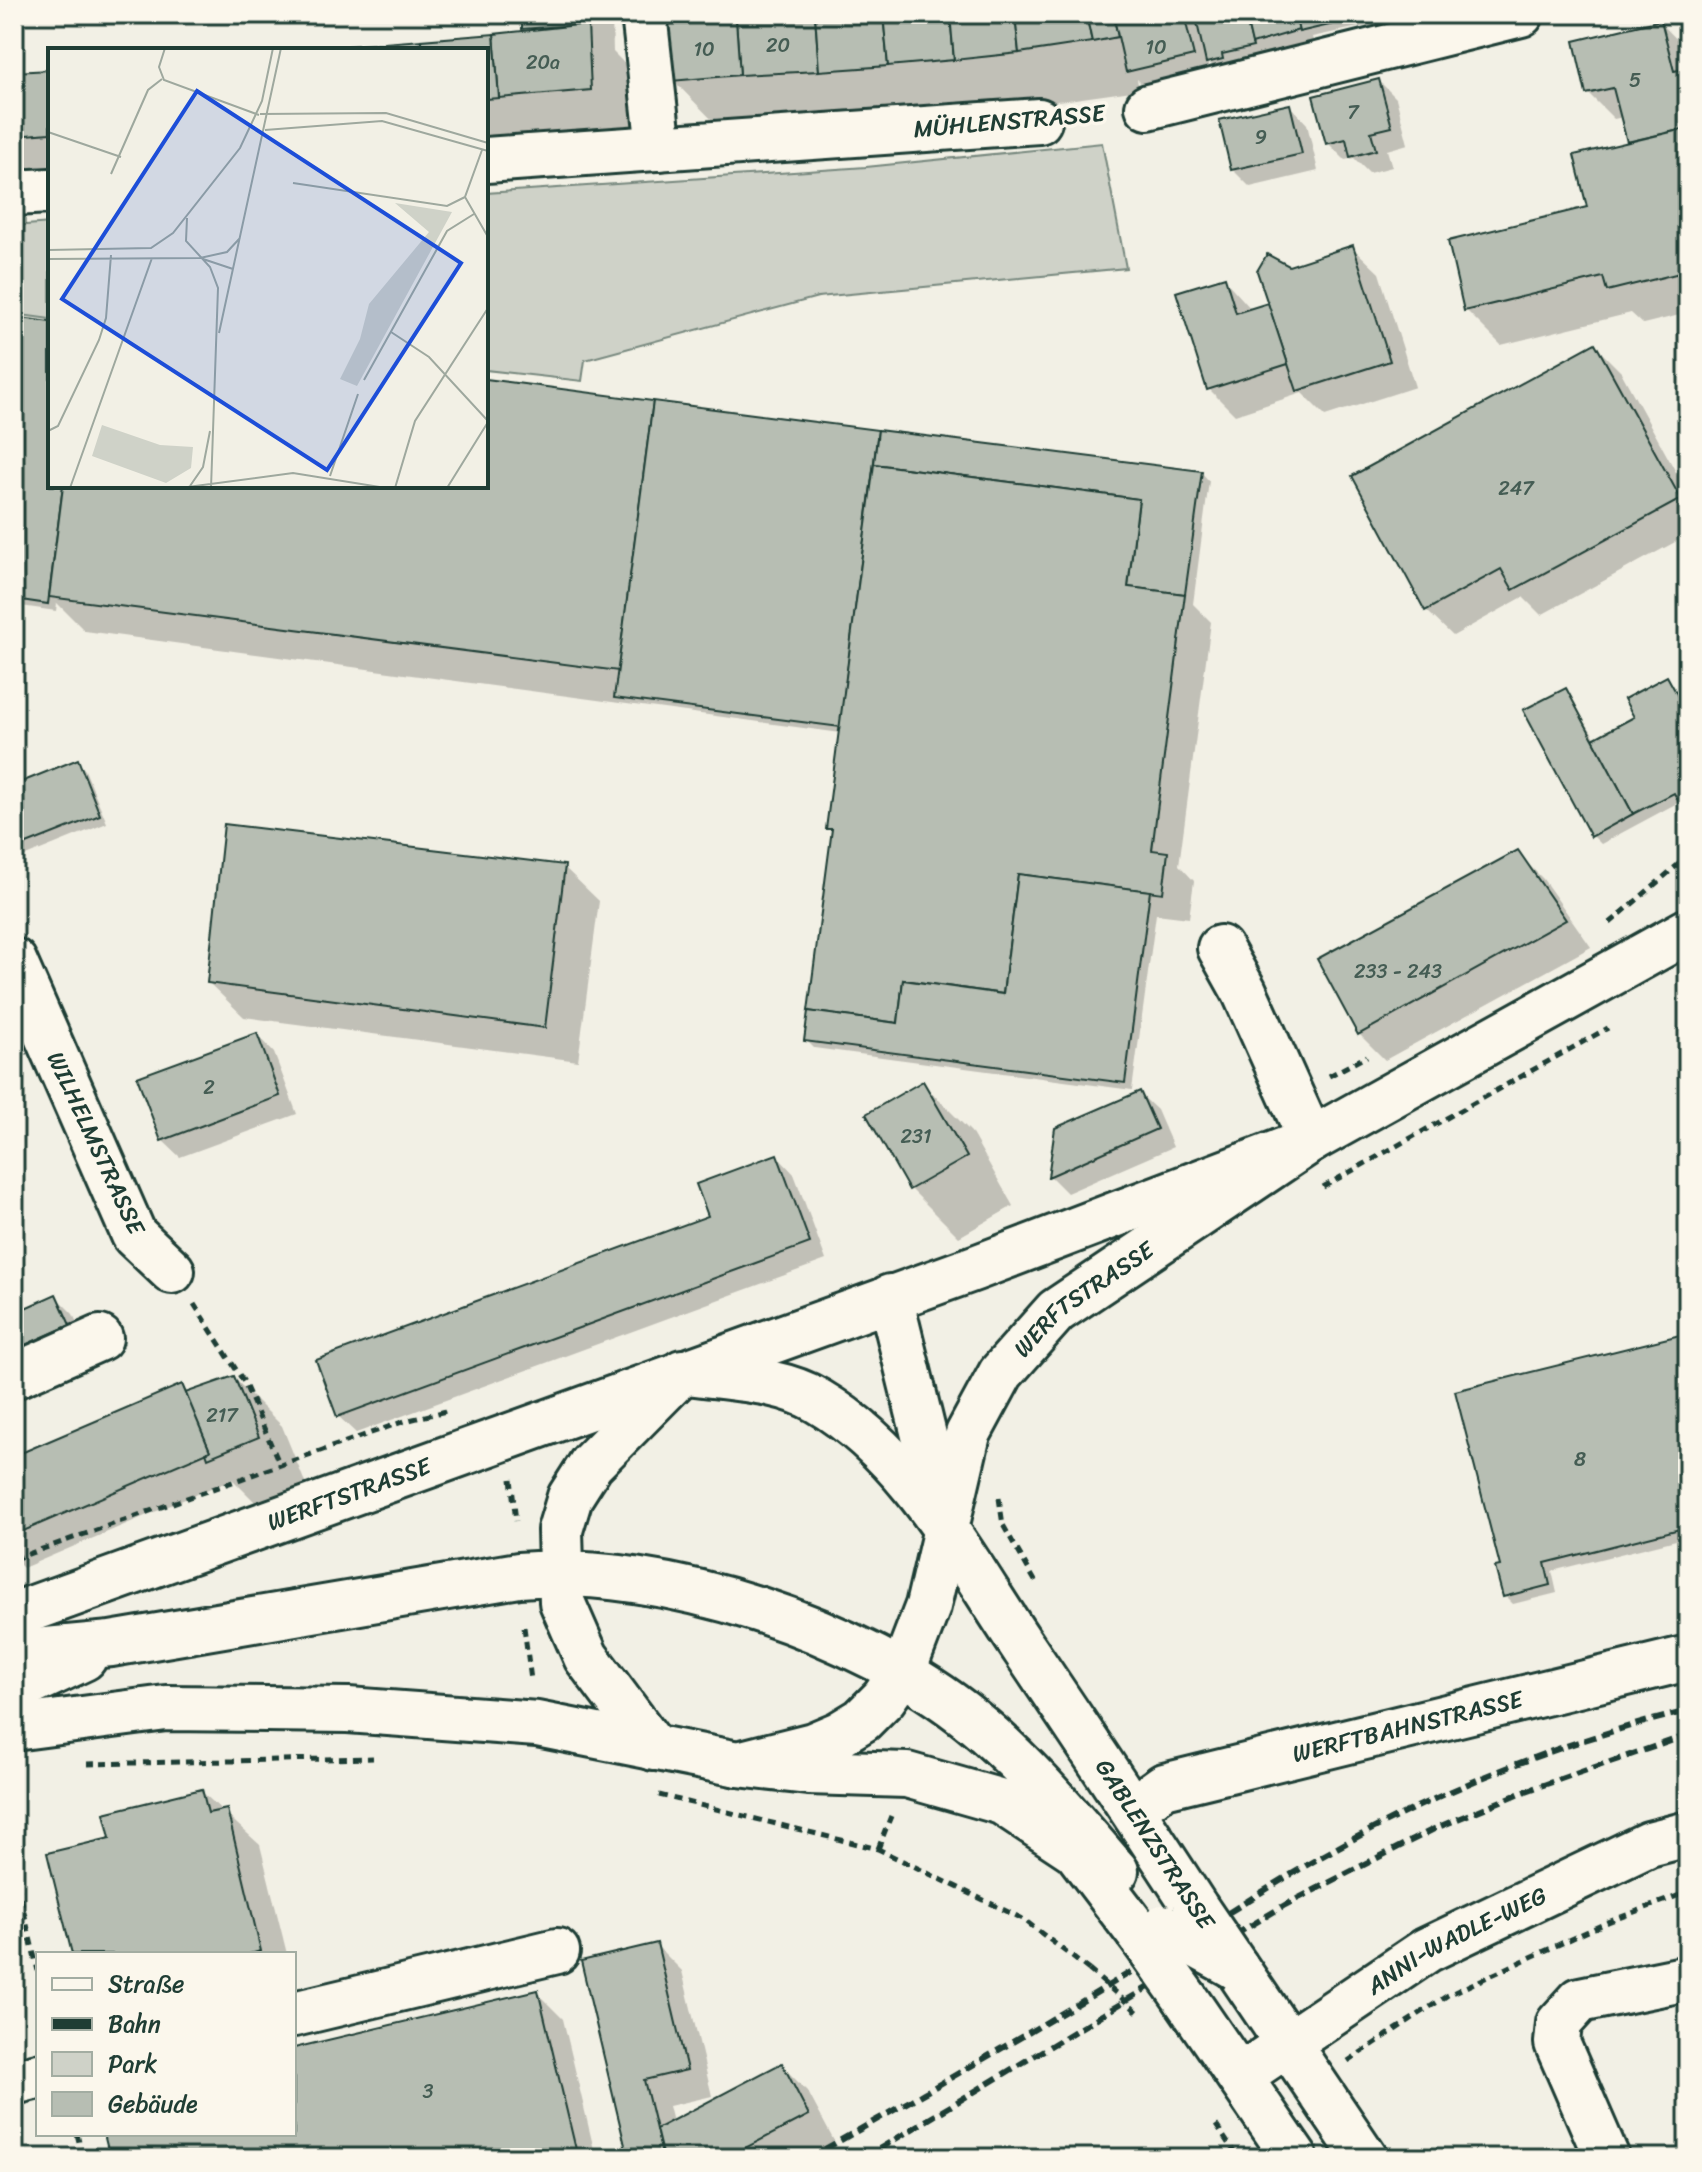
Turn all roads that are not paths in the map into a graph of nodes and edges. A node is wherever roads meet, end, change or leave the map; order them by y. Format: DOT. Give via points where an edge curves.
graph roads {
  1 [pos="644,14"];
  2 [pos="1521,14"];
  3 [pos="1148,107"];
  4 [pos="1039,121"];
  5 [pos="659,148"];
  6 [pos="488,160"];
  7 [pos="48,191"];
  8 [pos="14,193"];
  9 [pos="1688,931"];
  10 [pos="1220,948"];
  11 [pos="14,961"];
  12 [pos="1311,1140"];
  13 [pos="172,1271"];
  14 [pos="890,1297"];
  15 [pos="100,1338"];
  16 [pos="682,1372"];
  17 [pos="14,1376"];
  18 [pos="947,1529"];
  19 [pos="561,1572"];
  20 [pos="14,1615"];
  21 [pos="14,1639"];
  22 [pos="111,1644"];
  23 [pos="14,1653"];
  24 [pos="1688,1658"];
  25 [pos="903,1671"];
  26 [pos="14,1691"];
  27 [pos="14,1728"];
  28 [pos="654,1748"];
  29 [pos="738,1764"];
  30 [pos="1132,1809"];
  31 [pos="1688,1834"];
  32 [pos="1167,1925"];
  33 [pos="557,1951"];
  34 [pos="1688,1978"];
  35 [pos="296,2014"];
  36 [pos="1288,2041"];
  37 [pos="36,2076"];
  38 [pos="1240,2076"];
  39 [pos="14,2082"];
  40 [pos="1295,2158"];
  41 [pos="1365,2158"];
  42 [pos="1607,2158"];
  1 -- 5 [label="main road"];
  2 -- 3 [label="main road"];
  4 -- 5 [label="main road, MÜHLENSTRASSE"];
  5 -- 6 [label="main road, MÜHLENSTRASSE"];
  7 -- 8 [label="main road"];
  9 -- 12 [label="main road, WERFTSTRASSE"];
  10 -- 12 [label="main road"];
  11 -- 13 [label="main road, WILHELMSTRASSE" via="134,1235"];
  12 -- 14 [label="main road, WERFTSTRASSE"];
  12 -- 18 [label="main road, WERFTSTRASSE" via="1056,1311 1001,1373 968,1434"];
  14 -- 16 [label="main road, WERFTSTRASSE"];
  14 -- 18 [label="main road, WERFTSTRASSE"];
  15 -- 17 [label="main road"];
  16 -- 18 [label="main road, WERFTSTRASSE" via="764,1383 814,1398 856,1425"];
  16 -- 19 [label="main road" via="591,1464 570,1497 560,1530"];
  16 -- 20 [label="main road, WERFTSTRASSE"];
  18 -- 25 [label="main road, WERFTSTRASSE" via="928,1606"];
  18 -- 30 [label="main road, GABLENZSTRASSE"];
  19 -- 22 [label="main road" via="456,1583"];
  19 -- 25 [label="main road" via="725,1599 817,1631"];
  19 -- 28 [label="main road" via="562,1602 586,1657"];
  21 -- 22 [label="main road"];
  22 -- 23 [label="main road"];
  22 -- 26 [label="main road"];
  24 -- 30 [label="main road, WERFTBAHNSTRASSE" via="1164,1786"];
  25 -- 29 [label="main road, WERFTSTRASSE" via="862,1720 839,1734"];
  25 -- 32 [label="main road" via="1006,1750"];
  27 -- 28 [label="main road, WERFTSTRASSE" via="166,1708 348,1710 537,1724"];
  28 -- 29 [label="main road, WERFTSTRASSE"];
  29 -- 32 [label="main road, WERFTSTRASSE" via="907,1775 1002,1802 1076,1851"];
  30 -- 32 [label="main road, GABLENZSTRASSE"];
  31 -- 36 [label="main road, ANNI-WADLE-WEG" via="1649,1844 1427,1950"];
  32 -- 36 [label="main road, GABLENZSTRASSE, bridge" via="1236,1967"];
  32 -- 38 [label="main road, GABLENZSTRASSE, bridge" via="1185,1998"];
  33 -- 35 [label="main road"];
  34 -- 42 [label="main road" via="1580,2000 1559,2023 1557,2043"];
  36 -- 38 [label="main road, ANNI-WADLE-WEG"];
  36 -- 41 [label="main road, GABLENZSTRASSE"];
  37 -- 39 [label="main road"];
  38 -- 40 [label="main road, GABLENZSTRASSE"];
}
